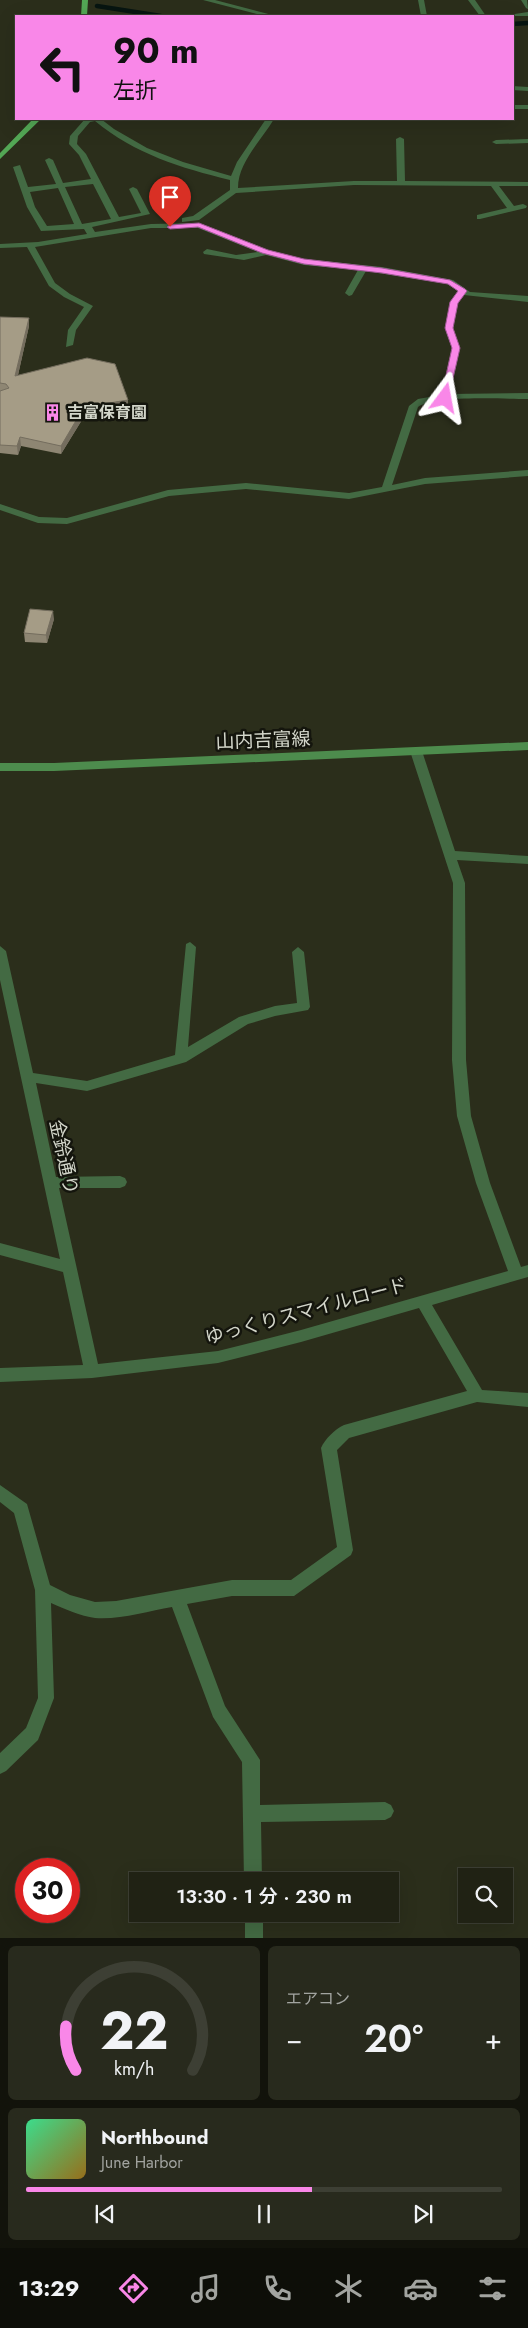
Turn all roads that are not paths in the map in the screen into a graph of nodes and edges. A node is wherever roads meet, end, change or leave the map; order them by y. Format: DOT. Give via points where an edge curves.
graph roads {
  1 [pos="85,0"];
  2 [pos="206,0"];
  3 [pos="421,0"];
  4 [pos="471,0"];
  5 [pos="524,0"];
  6 [pos="528,7"];
  7 [pos="528,14"];
  8 [pos="84,15"];
  9 [pos="269,15"];
  10 [pos="424,15"];
  11 [pos="482,15"];
  12 [pos="514,15"];
  13 [pos="515,88"];
  14 [pos="528,89"];
  15 [pos="528,95"];
  16 [pos="514,106"];
  17 [pos="528,107"];
  18 [pos="36,120"];
  19 [pos="88,120"];
  20 [pos="98,120"];
  21 [pos="269,120"];
  22 [pos="400,139"];
  23 [pos="528,141"];
  24 [pos="496,142"];
  25 [pos="0,157"];
  26 [pos="49,160"];
  27 [pos="17,167"];
  28 [pos="234,179"];
  29 [pos="96,181"];
  30 [pos="400,184"];
  31 [pos="493,184"];
  32 [pos="528,184"];
  33 [pos="61,186"];
  34 [pos="133,189"];
  35 [pos="25,190"];
  36 [pos="234,191"];
  37 [pos="524,206"];
  38 [pos="512,209"];
  39 [pos="480,217"];
  40 [pos="116,220"];
  41 [pos="83,226"];
  42 [pos="151,226"];
  43 [pos="92,235"];
  44 [pos="29,244"];
  45 [pos="0,246"];
  46 [pos="207,252"];
  47 [pos="265,252"];
  48 [pos="364,268"];
  49 [pos="463,291"];
  50 [pos="349,293"];
  51 [pos="528,300"];
  52 [pos="69,345"];
  53 [pos="528,396"];
  54 [pos="445,398"];
  55 [pos="528,473"];
  56 [pos="386,490"];
  57 [pos="0,507"];
  58 [pos="528,746"];
  59 [pos="416,751"];
  60 [pos="0,767"];
  61 [pos="450,855"];
  62 [pos="528,860"];
  63 [pos="190,947"];
  64 [pos="0,951"];
  65 [pos="298,952"];
  66 [pos="181,1058"];
  67 [pos="28,1077"];
  68 [pos="120,1182"];
  69 [pos="51,1184"];
  70 [pos="0,1249"];
  71 [pos="70,1268"];
  72 [pos="522,1273"];
  73 [pos="422,1302"];
  74 [pos="92,1371"];
  75 [pos="0,1375"];
  76 [pos="477,1395"];
  77 [pos="528,1400"];
  78 [pos="0,1492"];
  79 [pos="43,1590"];
  80 [pos="177,1599"];
  81 [pos="0,1765"];
  82 [pos="385,1811"];
  83 [pos="252,1814"];
  84 [pos="253,1872"];
  85 [pos="254,1922"];
  86 [pos="254,1938"];
  1 -- 8 [label="main road"];
  2 -- 9 [label="street"];
  3 -- 10 [label="street"];
  4 -- 11 [label="street"];
  5 -- 6 [label="street"];
  7 -- 12 [label="street"];
  13 -- 14 [label="street"];
  13 -- 15 [label="street"];
  16 -- 17 [label="street"];
  18 -- 25 [label="main road"];
  19 -- 29 [label="street" via="74,136 73,144"];
  20 -- 28 [label="street" via="109,130 165,158"];
  21 -- 28 [label="street" via="241,162"];
  22 -- 30 [label="street"];
  23 -- 24 [label="street"];
  26 -- 33 [label="street"];
  27 -- 35 [label="street"];
  28 -- 36 [label="street"];
  29 -- 33 [label="street"];
  29 -- 40 [label="street"];
  30 -- 31 [label="street"];
  30 -- 36 [label="street"];
  31 -- 32 [label="street"];
  31 -- 38 [label="street"];
  33 -- 35 [label="street"];
  33 -- 41 [label="street"];
  34 -- 40 [label="street" via="146,214"];
  35 -- 41 [label="street" via="44,229"];
  36 -- 42 [label="street" via="196,218"];
  37 -- 38 [label="street"];
  38 -- 39 [label="street"];
  40 -- 41 [label="street"];
  41 -- 43 [label="street"];
  42 -- 43 [label="street"];
  42 -- 47 [label="street" via="199,225"];
  43 -- 44 [label="street"];
  44 -- 45 [label="street"];
  44 -- 52 [label="street" via="38,255 48,280 69,297 88,306 72,330"];
  46 -- 47 [label="street" via="241,258 256,257"];
  47 -- 48 [label="street" via="304,262"];
  48 -- 49 [label="street" via="450,282"];
  48 -- 50 [label="street"];
  49 -- 51 [label="street"];
  49 -- 54 [label="street" via="454,302 449,328 456,348"];
  53 -- 54 [label="street"];
  54 -- 56 [label="street" via="422,401 414,406"];
  55 -- 56 [label="street" via="425,480"];
  56 -- 57 [label="street" via="333,496 246,486 175,492 67,521 38,520"];
  58 -- 59 [label="main road, 山内吉富線"];
  59 -- 60 [label="main road, 山内吉富線"];
  59 -- 61 [label="street"];
  61 -- 62 [label="street"];
  61 -- 72 [label="street" via="459,883 459,1060 464,1116 483,1184"];
  63 -- 66 [label="street"];
  64 -- 67 [label="street, 金鈴通り"];
  65 -- 66 [label="street" via="304,1007 244,1020"];
  66 -- 67 [label="street" via="87,1086"];
  67 -- 69 [label="street, 金鈴通り"];
  68 -- 69 [label="street"];
  69 -- 71 [label="street, 金鈴通り"];
  70 -- 71 [label="street"];
  71 -- 74 [label="street, 金鈴通り"];
  72 -- 73 [label="street, ゆっくりスマイルロード"];
  73 -- 74 [label="street, ゆっくりスマイルロード" via="235,1353"];
  73 -- 76 [label="street"];
  74 -- 75 [label="street, ゆっくりスマイルロード"];
  76 -- 77 [label="street"];
  76 -- 80 [label="street" via="344,1432 339,1437 329,1448 345,1550 294,1588 232,1588"];
  78 -- 79 [label="street" via="21,1509"];
  79 -- 80 [label="street" via="67,1602 95,1610"];
  79 -- 81 [label="street" via="46,1698 32,1734"];
  80 -- 83 [label="street" via="219,1711 251,1760"];
  82 -- 83 [label="street"];
  83 -- 84 [label="street"];
  85 -- 86 [label="street"];
}
